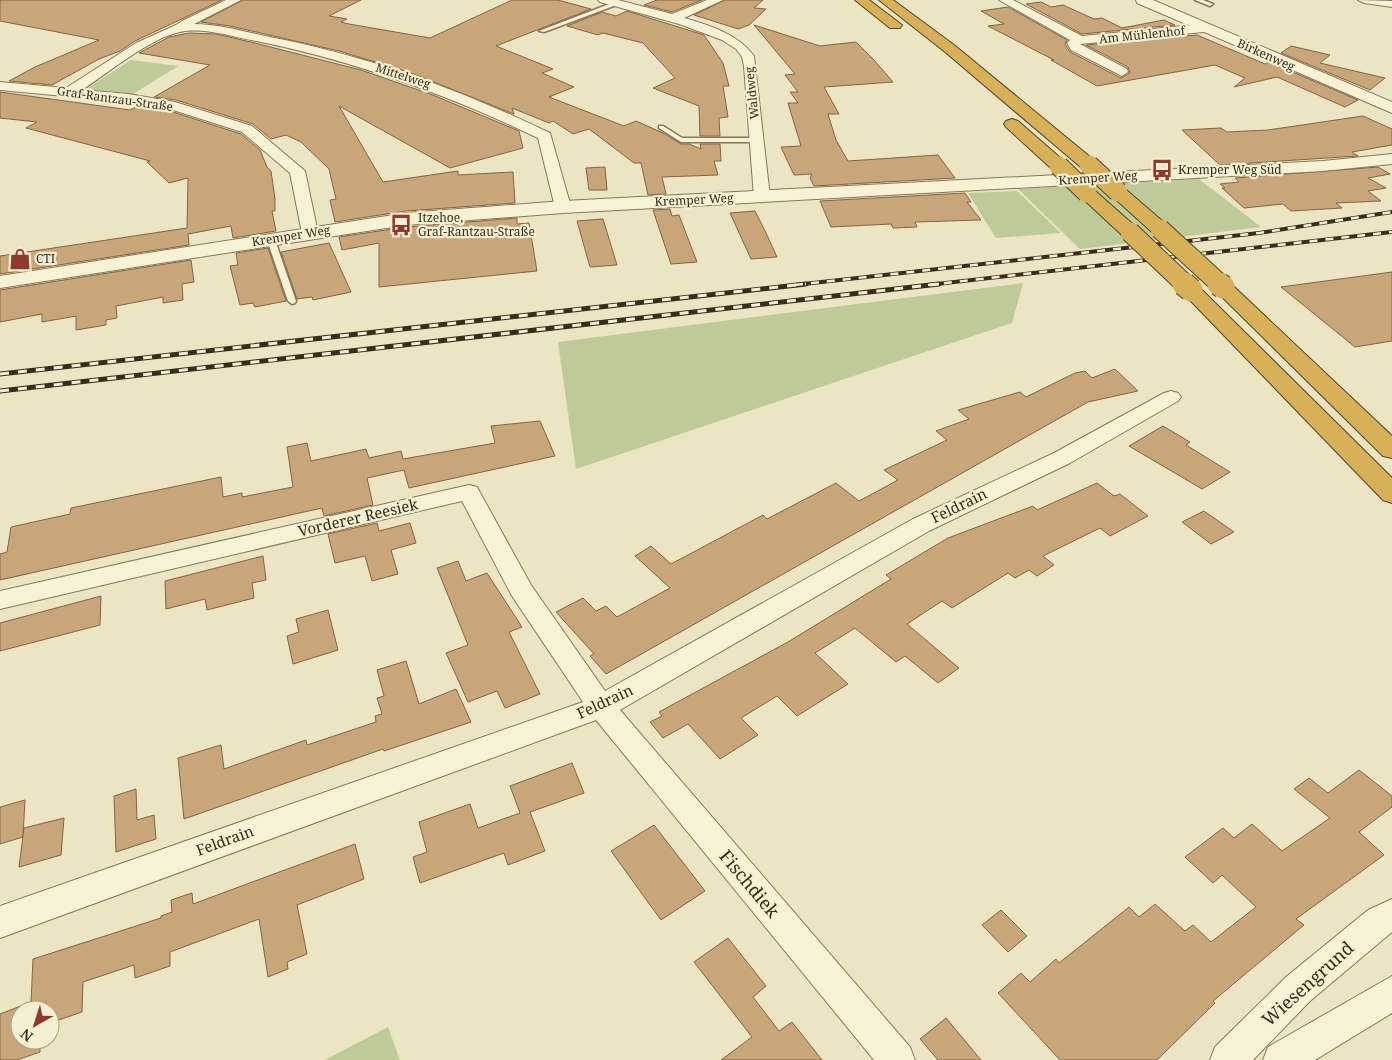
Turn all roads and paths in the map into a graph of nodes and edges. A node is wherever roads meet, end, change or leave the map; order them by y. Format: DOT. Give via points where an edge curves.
graph roads {
  1 [pos="235,0"];
  2 [pos="604,0"];
  3 [pos="717,0"];
  4 [pos="862,0"];
  5 [pos="885,0"];
  6 [pos="1005,0"];
  7 [pos="1142,0"];
  8 [pos="1198,0"];
  9 [pos="1364,0"];
  10 [pos="617,4"];
  11 [pos="1210,4"];
  12 [pos="1392,4"];
  13 [pos="670,19"];
  14 [pos="180,28"];
  15 [pos="1204,28"];
  16 [pos="542,31"];
  17 [pos="1080,40"];
  18 [pos="924,49"];
  19 [pos="1122,72"];
  20 [pos="0,86"];
  21 [pos="69,92"];
  22 [pos="1392,108"];
  23 [pos="998,111"];
  24 [pos="661,127"];
  25 [pos="756,140"];
  26 [pos="1392,159"];
  27 [pos="762,197"];
  28 [pos="563,207"];
  29 [pos="310,234"];
  30 [pos="271,240"];
  31 [pos="0,282"];
  32 [pos="292,301"];
  33 [pos="1171,397"];
  34 [pos="1392,450"];
  35 [pos="1392,494"];
  36 [pos="0,600"];
  37 [pos="601,707"];
  38 [pos="1392,914"];
  39 [pos="0,922"];
  40 [pos="1392,993"];
  41 [pos="897,1060"];
  42 [pos="1228,1060"];
  43 [pos="1281,1060"];
  1 -- 14 [label="street, Mittelweg"];
  2 -- 10 [label="street, Waldweg"];
  3 -- 13 [label="street"];
  4 -- 18 [label="highway"];
  5 -- 34 [label="highway, bridge" via="949,48 1089,165 1223,287"];
  6 -- 17 [label="street, Am Mühlenhof"];
  7 -- 15 [label="street, Birkenweg"];
  8 -- 11 [label="lane"];
  9 -- 12 [label="street"];
  10 -- 13 [label="street, Waldweg"];
  10 -- 16 [label="lane"];
  13 -- 25 [label="street, Waldweg" via="732,39 748,54"];
  14 -- 21 [label="street, Mittelweg" via="161,34"];
  14 -- 28 [label="street, Mittelweg" via="196,27 260,38 347,58 440,88 503,115 545,136"];
  15 -- 17 [label="street, Am Mühlenhof"];
  15 -- 22 [label="street, Birkenweg"];
  17 -- 19 [label="street, Am Mühlenhof" via="1073,44"];
  20 -- 21 [label="street, Graf-Rantzau-Straße"];
  21 -- 29 [label="street, Graf-Rantzau-Straße" via="175,106 248,129 297,170"];
  23 -- 35 [label="highway, bridge" via="1191,290"];
  24 -- 25 [label="lane" via="681,140"];
  25 -- 27 [label="street, Waldweg"];
  26 -- 27 [label="street, Kremper Weg"];
  27 -- 28 [label="street, Kremper Weg"];
  28 -- 29 [label="street, Kremper Weg" via="406,219"];
  29 -- 30 [label="street, Kremper Weg"];
  30 -- 31 [label="street, Kremper Weg"];
  30 -- 32 [label="lane"];
  33 -- 37 [label="street, Feldrain" via="1062,458 921,525"];
  36 -- 37 [label="street, Vorderer Reesiek" via="469,492 520,590"];
  37 -- 39 [label="street, Feldrain"];
  37 -- 41 [label="street, Fischdiek"];
  38 -- 42 [label="street, Wiesengrund" via="1298,989"];
  40 -- 43 [label="street"];
}
